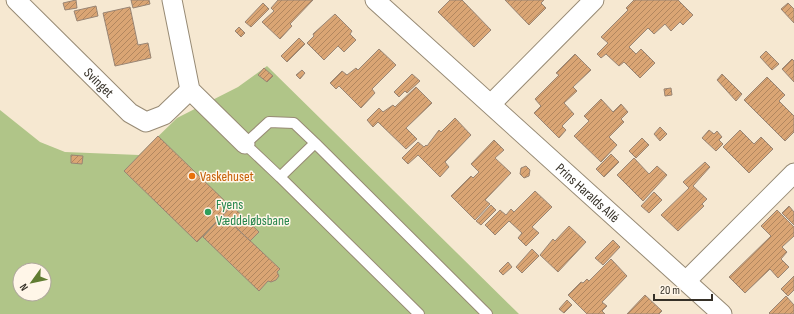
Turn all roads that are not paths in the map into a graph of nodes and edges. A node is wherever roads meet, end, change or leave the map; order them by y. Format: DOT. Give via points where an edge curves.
graph roads {
  1 [pos="16,0"];
  2 [pos="172,0"];
  3 [pos="375,0"];
  4 [pos="594,0"];
  5 [pos="190,90"];
  6 [pos="491,104"];
  7 [pos="315,143"];
  8 [pos="245,144"];
  9 [pos="794,173"];
  10 [pos="280,178"];
  11 [pos="686,281"];
  12 [pos="419,314"];
  13 [pos="487,314"];
  14 [pos="722,314"];
  1 -- 5 [label="street, Svinget" via="130,113 146,122 164,115"];
  2 -- 5 [label="street"];
  3 -- 6 [label="street, Prins Haralds Allé"];
  4 -- 6 [label="street"];
  5 -- 8 [label="street"];
  6 -- 11 [label="street, Prins Haralds Allé"];
  7 -- 8 [label="lane" via="294,123 268,122"];
  7 -- 10 [label="lane"];
  7 -- 13 [label="lane"];
  8 -- 10 [label="lane"];
  9 -- 11 [label="street"];
  10 -- 12 [label="lane"];
  11 -- 14 [label="street, Prins Haralds Allé"];
}
